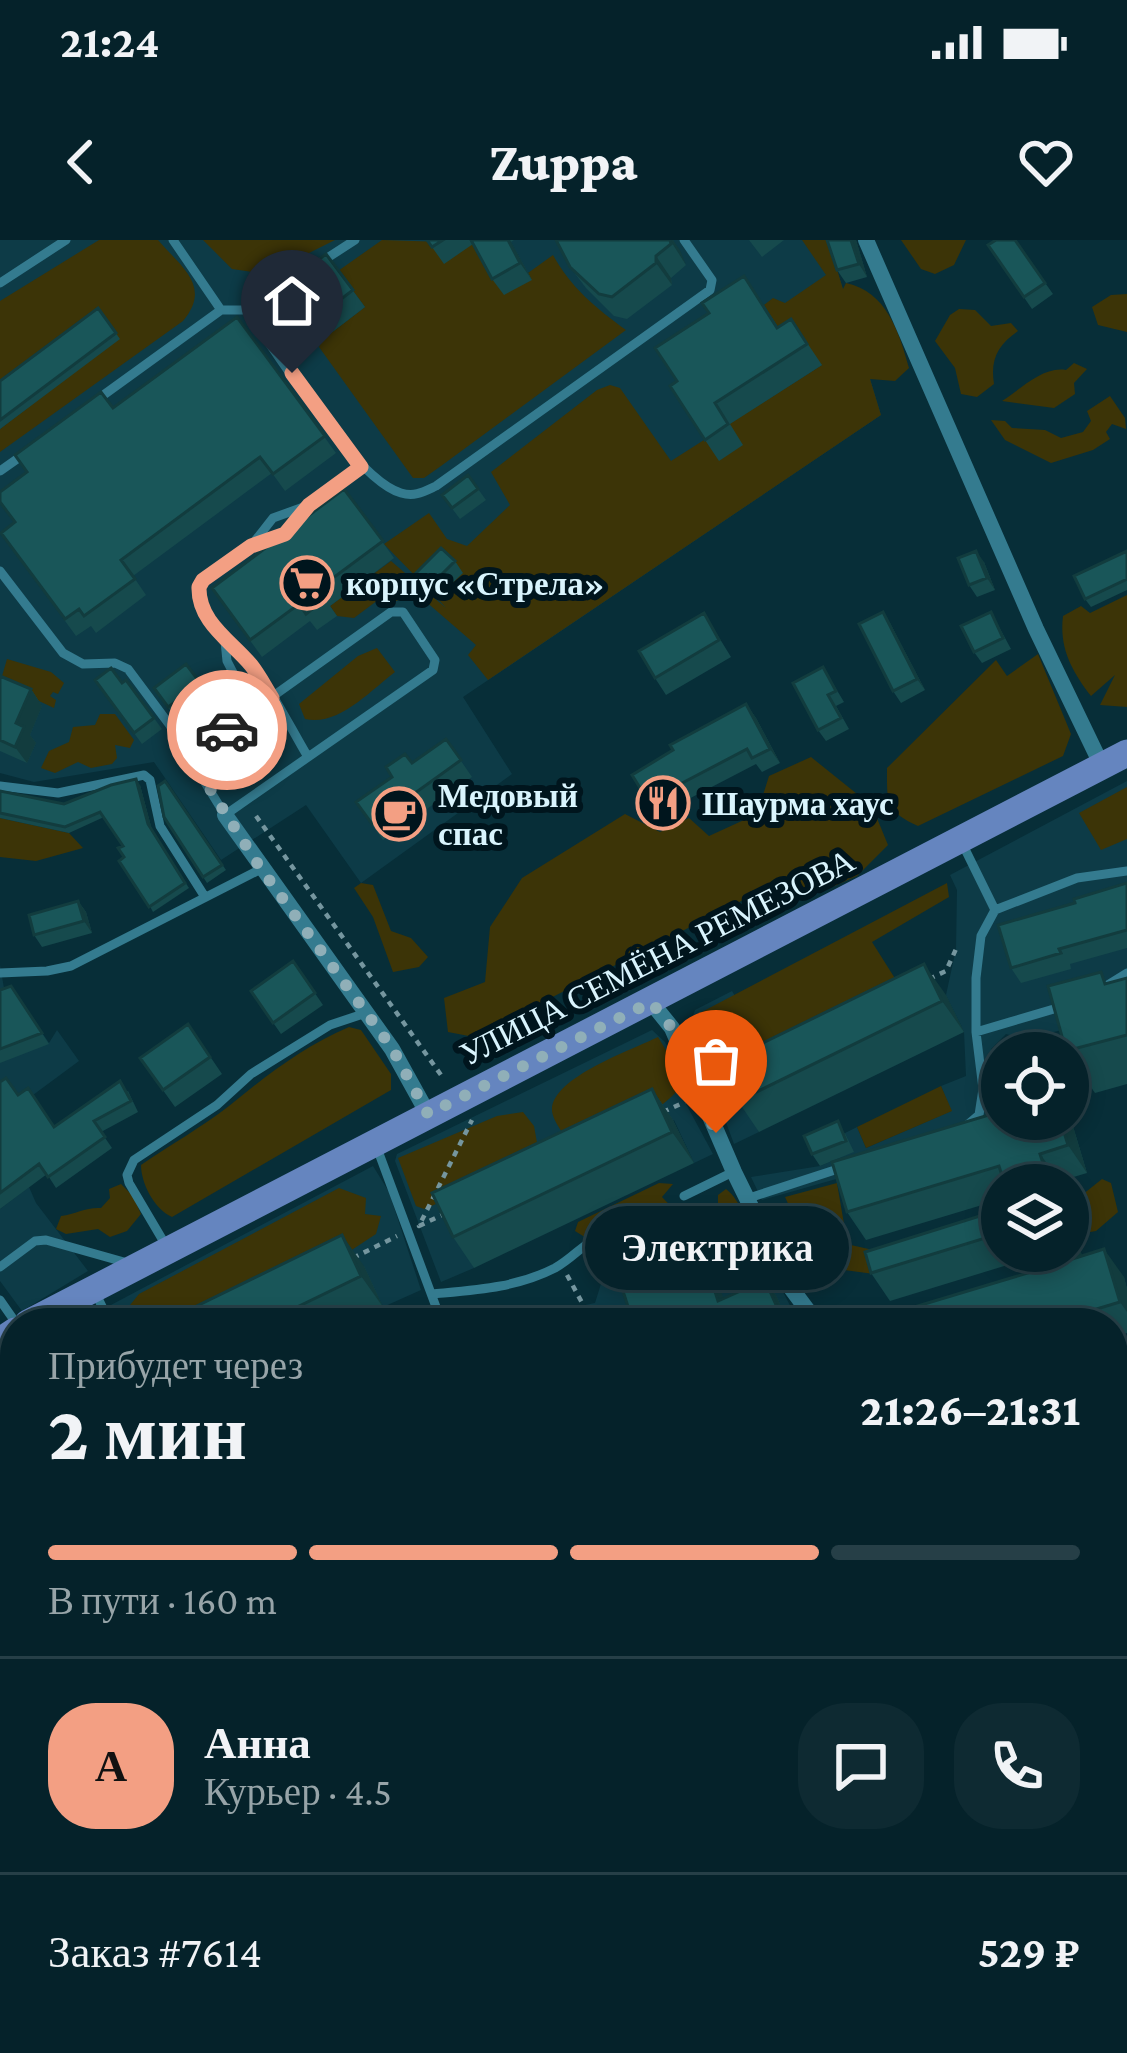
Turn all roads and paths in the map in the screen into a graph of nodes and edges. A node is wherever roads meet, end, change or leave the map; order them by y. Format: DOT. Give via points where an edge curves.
graph roads {
  1 [pos="65,240"];
  2 [pos="173,240"];
  3 [pos="355,240"];
  4 [pos="684,240"];
  5 [pos="866,240"];
  6 [pos="0,283"];
  7 [pos="221,310"];
  8 [pos="246,310"];
  9 [pos="92,404"];
  10 [pos="37,444"];
  11 [pos="361,467"];
  12 [pos="0,471"];
  13 [pos="309,505"];
  14 [pos="251,546"];
  15 [pos="0,571"];
  16 [pos="225,641"];
  17 [pos="272,698"];
  18 [pos="253,711"];
  19 [pos="189,756"];
  20 [pos="308,757"];
  21 [pos="1114,759"];
  22 [pos="0,786"];
  23 [pos="226,814"];
  24 [pos="256,816"];
  25 [pos="960,841"];
  26 [pos="261,869"];
  27 [pos="1127,871"];
  28 [pos="206,897"];
  29 [pos="995,910"];
  30 [pos="956,949"];
  31 [pos="0,973"];
  32 [pos="1127,973"];
  33 [pos="925,981"];
  34 [pos="1100,991"];
  35 [pos="1086,1000"];
  36 [pos="651,1002"];
  37 [pos="366,1013"];
  38 [pos="976,1032"];
  39 [pos="441,1075"];
  40 [pos="685,1102"];
  41 [pos="428,1114"];
  42 [pos="472,1120"];
  43 [pos="644,1121"];
  44 [pos="942,1136"];
  45 [pos="374,1141"];
  46 [pos="855,1164"];
  47 [pos="734,1172"];
  48 [pos="684,1196"];
  49 [pos="747,1199"];
  50 [pos="460,1207"];
  51 [pos="402,1234"];
  52 [pos="603,1234"];
  53 [pos="168,1249"];
  54 [pos="342,1264"];
  55 [pos="562,1264"];
  56 [pos="137,1265"];
  57 [pos="0,1268"];
  58 [pos="93,1287"];
  59 [pos="432,1294"];
  60 [pos="55,1308"];
  61 [pos="103,1308"];
  62 [pos="437,1308"];
  63 [pos="585,1308"];
  64 [pos="805,1308"];
  1 -- 6 [label="lane"];
  2 -- 7 [label="lane"];
  3 -- 8 [label="lane"];
  4 -- 11 [label="lane" via="712,280 710,290 436,486 405,494"];
  5 -- 21 [label="street" via="1036,629"];
  7 -- 8 [label="lane"];
  7 -- 9 [label="lane"];
  8 -- 11 [label="lane"];
  10 -- 12 [label="lane"];
  11 -- 13 [label="lane"];
  13 -- 14 [label="lane" via="285,534"];
  13 -- 14 [label="lane" via="273,518"];
  14 -- 16 [label="lane" via="199,587 200,605"];
  15 -- 19 [label="lane" via="63,653 128,669"];
  16 -- 17 [label="lane"];
  16 -- 18 [label="lane"];
  17 -- 18 [label="lane"];
  17 -- 20 [label="lane"];
  17 -- 20 [label="lane" via="391,612 403,612 435,660 433,670"];
  18 -- 19 [label="lane"];
  19 -- 23 [label="lane"];
  20 -- 23 [label="lane"];
  21 -- 25 [label="main road, УЛИЦА СЕМЁНА РЕМЕЗОВА"];
  22 -- 28 [label="lane" via="58,793 144,775 160,826"];
  23 -- 26 [label="street"];
  24 -- 39 [label="path"];
  25 -- 29 [label="lane"];
  25 -- 36 [label="main road, УЛИЦА СЕМЁНА РЕМЕЗОВА"];
  26 -- 28 [label="lane"];
  26 -- 37 [label="street"];
  27 -- 29 [label="lane" via="1077,878"];
  28 -- 31 [label="lane" via="71,966"];
  29 -- 38 [label="lane" via="981,936"];
  30 -- 33 [label="path" via="946,970"];
  32 -- 34 [label="lane"];
  35 -- 38 [label="lane"];
  36 -- 41 [label="main road, УЛИЦА СЕМЁНА РЕМЕЗОВА"];
  36 -- 47 [label="street" via="672,1028"];
  37 -- 41 [label="street"];
  37 -- 53 [label="lane" via="251,1074 134,1160 129,1183"];
  38 -- 44 [label="lane" via="979,1115"];
  40 -- 43 [label="path"];
  41 -- 45 [label="main road, УЛИЦА СЕМЁНА РЕМЕЗОВА"];
  42 -- 50 [label="path" via="418,1226"];
  45 -- 53 [label="main road, УЛИЦА СЕМЁНА РЕМЕЗОВА"];
  45 -- 59 [label="lane"];
  46 -- 49 [label="lane"];
  47 -- 48 [label="lane"];
  47 -- 49 [label="street"];
  49 -- 64 [label="street"];
  51 -- 54 [label="path"];
  52 -- 55 [label="lane"];
  53 -- 56 [label="main road, УЛИЦА СЕМЁНА РЕМЕЗОВА"];
  55 -- 59 [label="lane" via="527,1281"];
  55 -- 63 [label="path"];
  56 -- 57 [label="lane" via="46,1240"];
  56 -- 58 [label="main road, УЛИЦА СЕМЁНА РЕМЕЗОВА"];
  58 -- 60 [label="main road, УЛИЦА СЕМЁНА РЕМЕЗОВА"];
  58 -- 61 [label="lane"];
  59 -- 62 [label="lane"];
}
